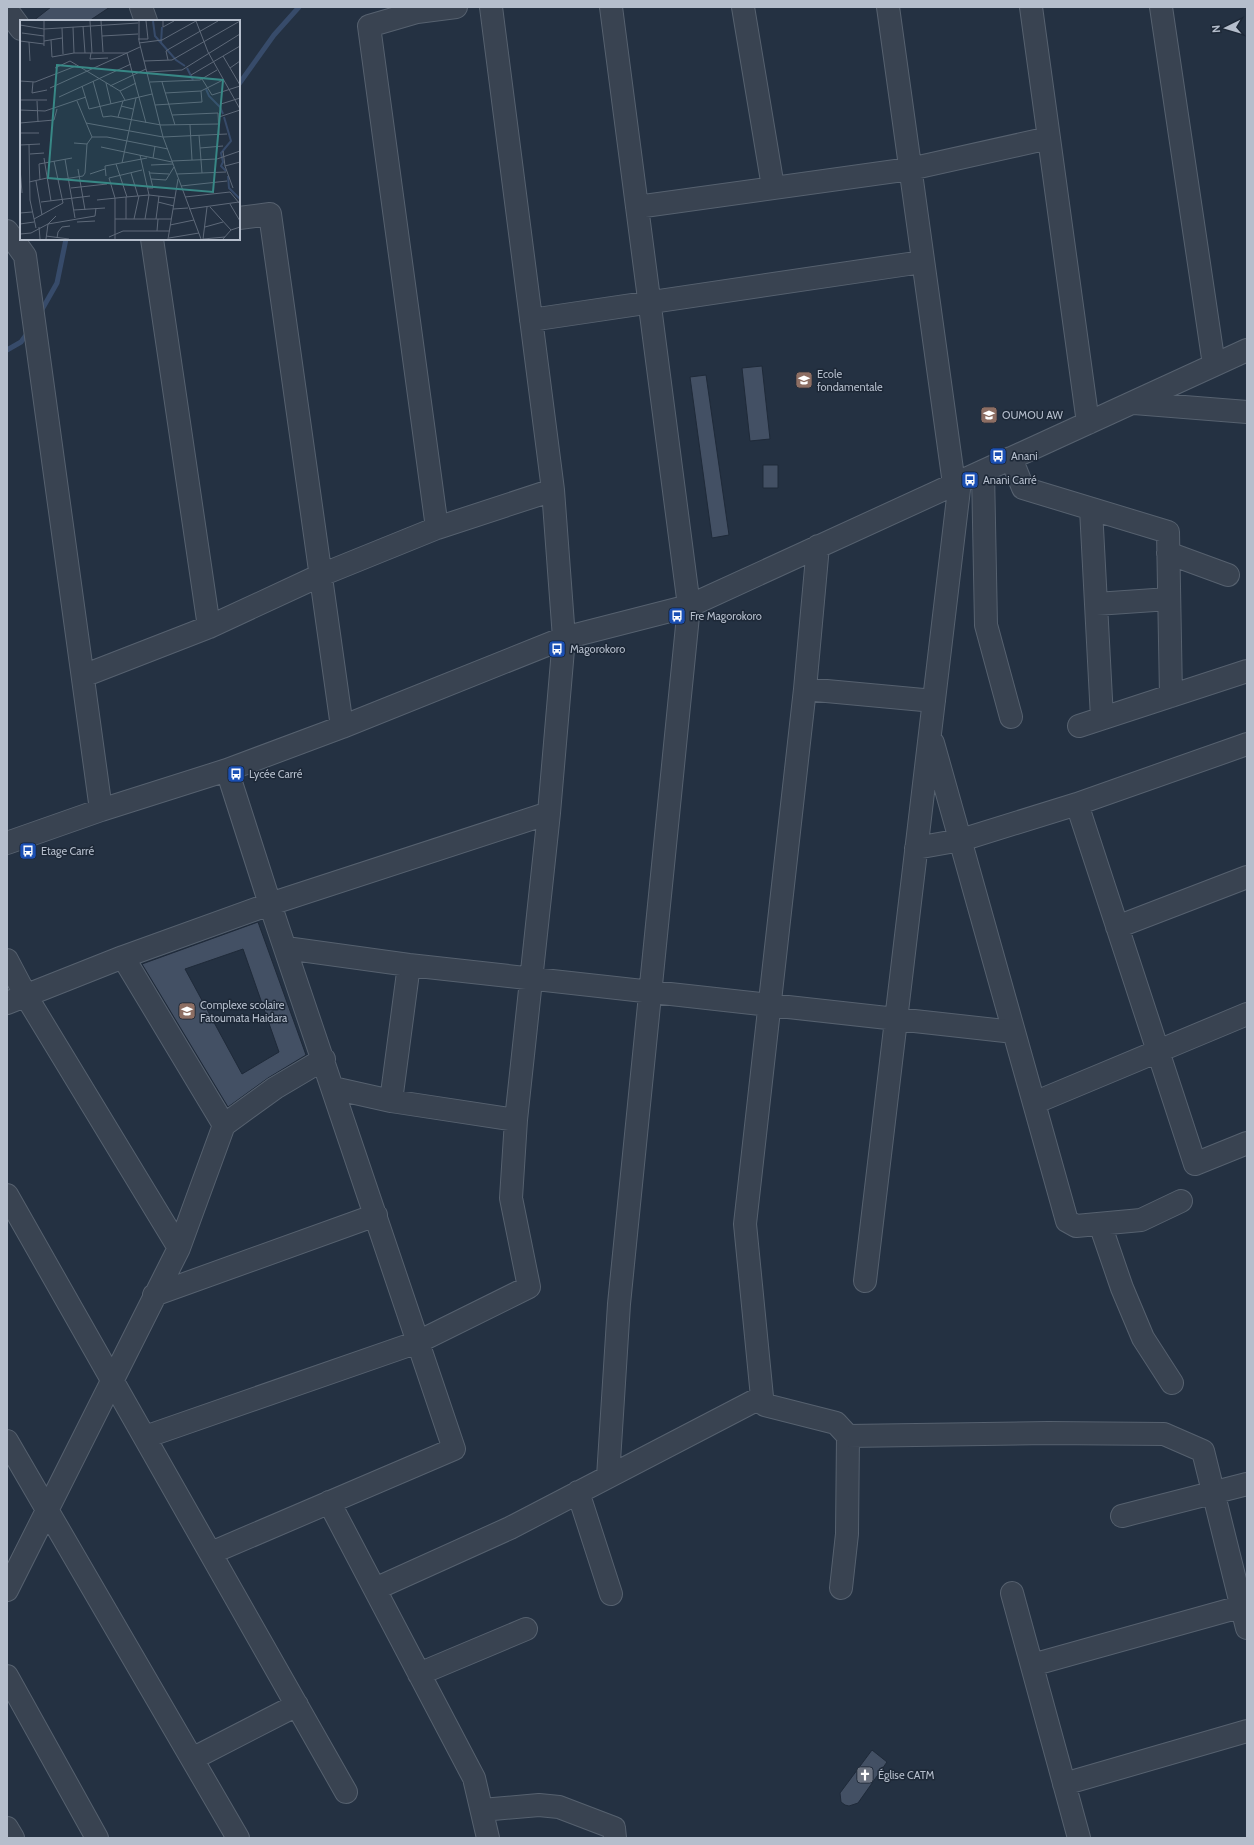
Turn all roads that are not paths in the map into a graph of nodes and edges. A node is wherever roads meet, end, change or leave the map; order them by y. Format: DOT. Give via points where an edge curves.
graph roads {
  1 [pos="141,7"];
  2 [pos="456,7"];
  3 [pos="491,7"];
  4 [pos="611,7"];
  5 [pos="743,7"];
  6 [pos="888,7"];
  7 [pos="1031,7"];
  8 [pos="1161,7"];
  9 [pos="7,10"];
  10 [pos="416,10"];
  11 [pos="146,20"];
  12 [pos="20,29"];
  13 [pos="1049,138"];
  14 [pos="910,169"];
  15 [pos="773,187"];
  16 [pos="637,207"];
  17 [pos="240,218"];
  18 [pos="13,232"];
  19 [pos="152,240"];
  20 [pos="922,262"];
  21 [pos="649,302"];
  22 [pos="531,320"];
  23 [pos="1247,350"];
  24 [pos="1214,365"];
  25 [pos="1131,403"];
  26 [pos="1247,412"];
  27 [pos="1088,423"];
  28 [pos="1011,458"];
  29 [pos="983,471"];
  30 [pos="957,483"];
  31 [pos="553,490"];
  32 [pos="1091,509"];
  33 [pos="437,528"];
  34 [pos="818,546"];
  35 [pos="1168,553"];
  36 [pos="321,575"];
  37 [pos="1228,575"];
  38 [pos="1169,599"];
  39 [pos="1096,604"];
  40 [pos="689,606"];
  41 [pos="209,627"];
  42 [pos="564,638"];
  43 [pos="1247,671"];
  44 [pos="83,676"];
  45 [pos="805,688"];
  46 [pos="1171,696"];
  47 [pos="934,701"];
  48 [pos="1011,717"];
  49 [pos="1102,718"];
  50 [pos="1079,726"];
  51 [pos="342,727"];
  52 [pos="930,734"];
  53 [pos="1247,744"];
  54 [pos="227,770"];
  55 [pos="1076,804"];
  56 [pos="101,810"];
  57 [pos="549,813"];
  58 [pos="961,840"];
  59 [pos="7,843"];
  60 [pos="916,848"];
  61 [pos="1247,877"];
  62 [pos="270,904"];
  63 [pos="1117,927"];
  64 [pos="286,948"];
  65 [pos="123,957"];
  66 [pos="7,960"];
  67 [pos="409,965"];
  68 [pos="531,978"];
  69 [pos="650,992"];
  70 [pos="17,1000"];
  71 [pos="769,1005"];
  72 [pos="1247,1014"];
  73 [pos="896,1020"];
  74 [pos="1014,1032"];
  75 [pos="1158,1051"];
  76 [pos="324,1060"];
  77 [pos="333,1088"];
  78 [pos="391,1101"];
  79 [pos="1034,1103"];
  80 [pos="516,1120"];
  81 [pos="224,1126"];
  82 [pos="1247,1143"];
  83 [pos="7,1195"];
  84 [pos="1181,1201"];
  85 [pos="376,1215"];
  86 [pos="1100,1224"];
  87 [pos="178,1248"];
  88 [pos="865,1281"];
  89 [pos="154,1295"];
  90 [pos="418,1342"];
  91 [pos="112,1381"];
  92 [pos="1172,1383"];
  93 [pos="762,1397"];
  94 [pos="848,1436"];
  95 [pos="146,1438"];
  96 [pos="7,1441"];
  97 [pos="608,1477"];
  98 [pos="1247,1484"];
  99 [pos="578,1492"];
  100 [pos="1213,1493"];
  101 [pos="330,1502"];
  102 [pos="47,1510"];
  103 [pos="1122,1516"];
  104 [pos="211,1553"];
  105 [pos="841,1588"];
  106 [pos="375,1589"];
  107 [pos="7,1590"];
  108 [pos="1012,1593"];
  109 [pos="611,1594"];
  110 [pos="1244,1605"];
  111 [pos="1247,1628"];
  112 [pos="526,1629"];
  113 [pos="1032,1665"];
  114 [pos="419,1674"];
  115 [pos="7,1676"];
  116 [pos="297,1705"];
  117 [pos="1247,1731"];
  118 [pos="192,1759"];
  119 [pos="1064,1784"];
  120 [pos="346,1792"];
  121 [pos="482,1810"];
  122 [pos="7,1828"];
  123 [pos="13,1838"];
  124 [pos="97,1838"];
  125 [pos="238,1838"];
  126 [pos="488,1838"];
  127 [pos="615,1838"];
  128 [pos="1079,1838"];
  1 -- 11 [label="street"];
  2 -- 10 [label="street"];
  3 -- 22 [label="street"];
  4 -- 16 [label="street"];
  5 -- 15 [label="street"];
  6 -- 14 [label="street"];
  7 -- 13 [label="street"];
  8 -- 24 [label="street"];
  9 -- 12 [label="street"];
  10 -- 33 [label="street" via="369,26"];
  13 -- 14 [label="street"];
  13 -- 27 [label="street"];
  14 -- 15 [label="street"];
  14 -- 20 [label="street"];
  15 -- 16 [label="street"];
  16 -- 21 [label="street"];
  17 -- 36 [label="street" via="270,214"];
  18 -- 44 [label="street" via="25,256"];
  19 -- 41 [label="street"];
  20 -- 21 [label="street"];
  20 -- 30 [label="street"];
  21 -- 22 [label="street"];
  21 -- 40 [label="street"];
  22 -- 31 [label="street"];
  23 -- 24 [label="street"];
  24 -- 25 [label="street"];
  25 -- 26 [label="street"];
  25 -- 27 [label="street"];
  27 -- 28 [label="street"];
  28 -- 29 [label="street"];
  28 -- 32 [label="street" via="1023,488"];
  29 -- 30 [label="street"];
  29 -- 48 [label="street" via="986,625"];
  30 -- 34 [label="street"];
  30 -- 47 [label="street"];
  31 -- 33 [label="street"];
  31 -- 42 [label="street"];
  32 -- 35 [label="street" via="1168,532"];
  32 -- 39 [label="street"];
  33 -- 36 [label="street"];
  34 -- 40 [label="street"];
  34 -- 45 [label="street"];
  35 -- 37 [label="street"];
  35 -- 38 [label="street"];
  36 -- 41 [label="street"];
  36 -- 51 [label="street"];
  38 -- 39 [label="street"];
  38 -- 46 [label="street"];
  39 -- 49 [label="street"];
  40 -- 42 [label="street"];
  40 -- 69 [label="street"];
  41 -- 44 [label="street"];
  42 -- 51 [label="street"];
  42 -- 57 [label="street"];
  43 -- 46 [label="street"];
  44 -- 56 [label="street"];
  45 -- 47 [label="street"];
  45 -- 71 [label="street"];
  46 -- 49 [label="street"];
  47 -- 52 [label="street"];
  49 -- 50 [label="street"];
  51 -- 54 [label="street"];
  52 -- 58 [label="street"];
  52 -- 60 [label="street"];
  53 -- 55 [label="street"];
  54 -- 56 [label="street"];
  54 -- 62 [label="street"];
  55 -- 58 [label="street"];
  55 -- 63 [label="street"];
  56 -- 59 [label="street"];
  57 -- 62 [label="street"];
  57 -- 68 [label="street"];
  58 -- 60 [label="street"];
  58 -- 74 [label="street"];
  60 -- 73 [label="street"];
  61 -- 63 [label="street"];
  62 -- 64 [label="street"];
  62 -- 65 [label="street"];
  63 -- 75 [label="street"];
  64 -- 67 [label="street"];
  64 -- 76 [label="street"];
  65 -- 70 [label="street"];
  65 -- 81 [label="street"];
  66 -- 70 [label="street"];
  67 -- 68 [label="street"];
  67 -- 78 [label="street"];
  68 -- 69 [label="street"];
  68 -- 80 [label="street"];
  69 -- 71 [label="street"];
  69 -- 97 [label="street" via="619,1304"];
  70 -- 87 [label="street"];
  71 -- 73 [label="street"];
  71 -- 93 [label="street" via="745,1224"];
  72 -- 75 [label="street"];
  73 -- 74 [label="street"];
  73 -- 88 [label="street"];
  74 -- 79 [label="street"];
  75 -- 79 [label="street"];
  75 -- 82 [label="street" via="1195,1164"];
  76 -- 77 [label="street"];
  76 -- 81 [label="street" via="275,1088"];
  77 -- 78 [label="street"];
  77 -- 85 [label="street"];
  78 -- 80 [label="street"];
  79 -- 86 [label="street" via="1067,1221 1076,1226"];
  80 -- 90 [label="street" via="511,1198 529,1287"];
  81 -- 87 [label="street"];
  83 -- 91 [label="street"];
  84 -- 86 [label="street" via="1141,1220"];
  85 -- 89 [label="street"];
  85 -- 90 [label="street"];
  86 -- 92 [label="street" via="1122,1288 1143,1338"];
  87 -- 89 [label="street"];
  89 -- 91 [label="street"];
  90 -- 95 [label="street"];
  90 -- 101 [label="street" via="454,1449"];
  91 -- 95 [label="street"];
  91 -- 102 [label="street"];
  93 -- 94 [label="street" via="765,1404 836,1423"];
  93 -- 97 [label="street"];
  94 -- 100 [label="street" via="1164,1434 1202,1451"];
  94 -- 105 [label="street" via="847,1534"];
  95 -- 104 [label="street"];
  96 -- 102 [label="street"];
  97 -- 99 [label="street"];
  98 -- 100 [label="street"];
  99 -- 106 [label="street" via="510,1528"];
  99 -- 109 [label="street"];
  100 -- 103 [label="street"];
  100 -- 110 [label="street"];
  101 -- 104 [label="street"];
  101 -- 106 [label="street"];
  102 -- 107 [label="street"];
  102 -- 118 [label="street"];
  104 -- 116 [label="street"];
  106 -- 114 [label="street"];
  108 -- 113 [label="street"];
  110 -- 111 [label="street"];
  110 -- 113 [label="street"];
  112 -- 114 [label="street"];
  113 -- 119 [label="street"];
  114 -- 121 [label="street" via="474,1778"];
  115 -- 124 [label="street"];
  116 -- 118 [label="street"];
  116 -- 120 [label="street"];
  117 -- 119 [label="street"];
  118 -- 125 [label="street"];
  119 -- 128 [label="street"];
  121 -- 126 [label="street"];
  121 -- 127 [label="street" via="539,1805 559,1807 614,1828"];
  122 -- 123 [label="street"];
}
